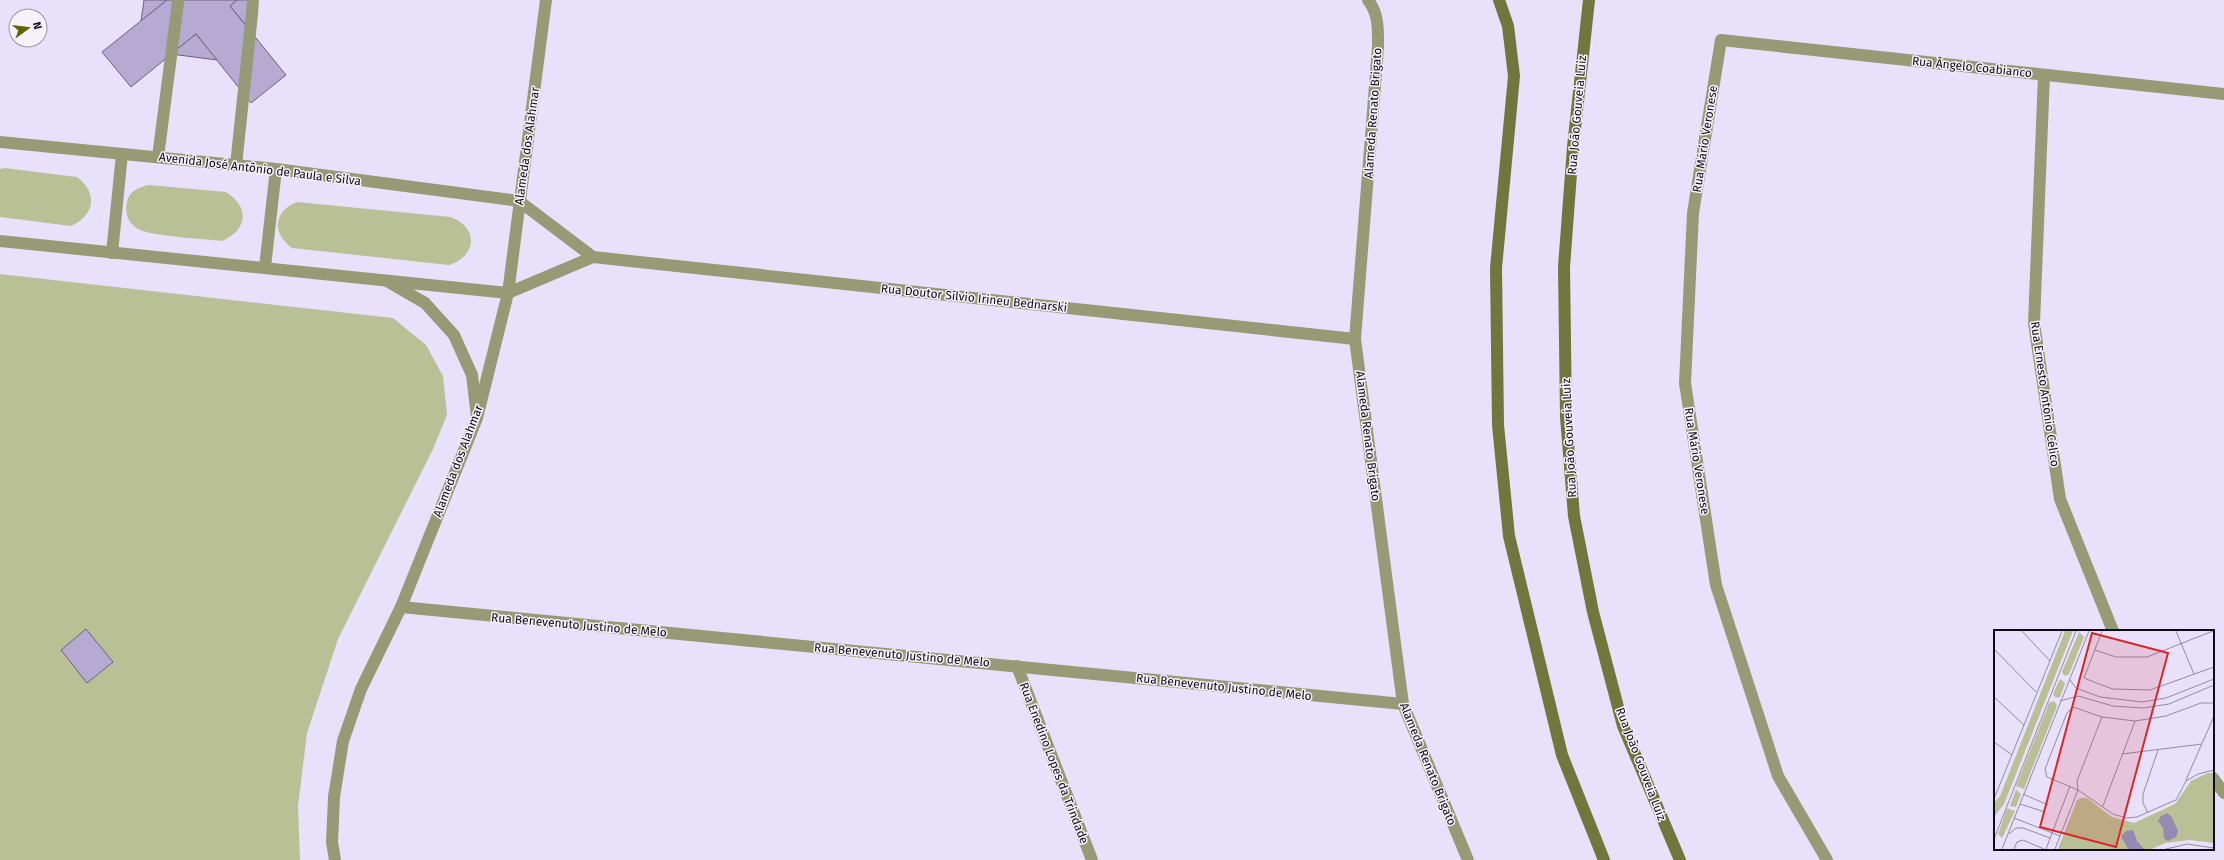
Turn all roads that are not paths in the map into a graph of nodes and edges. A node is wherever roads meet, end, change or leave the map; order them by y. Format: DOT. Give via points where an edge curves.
graph roads {
  1 [pos="253,0"];
  2 [pos="546,0"];
  3 [pos="1368,0"];
  4 [pos="1499,0"];
  5 [pos="1589,0"];
  6 [pos="178,1"];
  7 [pos="1721,40"];
  8 [pos="2044,75"];
  9 [pos="2224,94"];
  10 [pos="0,142"];
  11 [pos="122,154"];
  12 [pos="158,157"];
  13 [pos="236,165"];
  14 [pos="276,169"];
  15 [pos="519,201"];
  16 [pos="0,241"];
  17 [pos="112,253"];
  18 [pos="593,257"];
  19 [pos="265,267"];
  20 [pos="387,281"];
  21 [pos="508,293"];
  22 [pos="1355,339"];
  23 [pos="477,418"];
  24 [pos="401,607"];
  25 [pos="2113,630"];
  26 [pos="1016,666"];
  27 [pos="1403,704"];
  28 [pos="2214,779"];
  29 [pos="2224,793"];
  30 [pos="335,860"];
  31 [pos="1092,860"];
  32 [pos="1468,860"];
  33 [pos="1604,860"];
  34 [pos="1680,860"];
  35 [pos="1827,860"];
  1 -- 13 [label="street"];
  2 -- 15 [label="street, Alameda dos Alahmar"];
  3 -- 22 [label="street, Alameda Renato Brigato" via="1374,8 1378,27 1378,47"];
  4 -- 33 [label="street" via="1508,26 1514,76 1496,268 1498,425 1509,536 1562,755"];
  5 -- 34 [label="street, Rua João Gouveia Luiz" via="1573,147 1564,267 1566,417 1574,516 1593,612 1623,726"];
  6 -- 12 [label="street"];
  7 -- 8 [label="street, Rua Ângelo Coabianco"];
  7 -- 35 [label="street, Rua Mário Veronese" via="1692,213 1685,383 1716,586 1778,776"];
  8 -- 9 [label="street, Rua Ângelo Coabianco"];
  8 -- 25 [label="street, Rua Ernesto Antônio Célico" via="2034,323 2060,499"];
  10 -- 11 [label="street, Avenida José Antônio de Paula e Silva"];
  11 -- 12 [label="street, Avenida José Antônio de Paula e Silva"];
  11 -- 17 [label="street"];
  12 -- 13 [label="street, Avenida José Antônio de Paula e Silva"];
  13 -- 14 [label="street, Avenida José Antônio de Paula e Silva"];
  14 -- 15 [label="street, Avenida José Antônio de Paula e Silva"];
  14 -- 19 [label="street"];
  15 -- 18 [label="street"];
  15 -- 21 [label="street, Alameda dos Alahmar"];
  16 -- 17 [label="street"];
  17 -- 19 [label="street"];
  18 -- 21 [label="street, Rua Doutor Sílvio Irineu Bednarski"];
  18 -- 22 [label="street, Rua Doutor Sílvio Irineu Bednarski"];
  19 -- 20 [label="street"];
  20 -- 21 [label="street"];
  20 -- 23 [label="street" via="425,303 454,335 472,375"];
  21 -- 23 [label="street, Alameda dos Alahmar"];
  22 -- 27 [label="street, Alameda Renato Brigato"];
  23 -- 24 [label="street, Alameda dos Alahmar"];
  24 -- 26 [label="street, Rua Benevenuto Justino de Melo"];
  24 -- 30 [label="street, Alameda dos Alahmar" via="361,689 343,741 334,798 332,842"];
  26 -- 27 [label="street, Rua Benevenuto Justino de Melo"];
  26 -- 31 [label="street, Rua Enedino Lopes da Trindade"];
  27 -- 32 [label="street, Alameda Renato Brigato"];
  28 -- 29 [label="street"];
}
